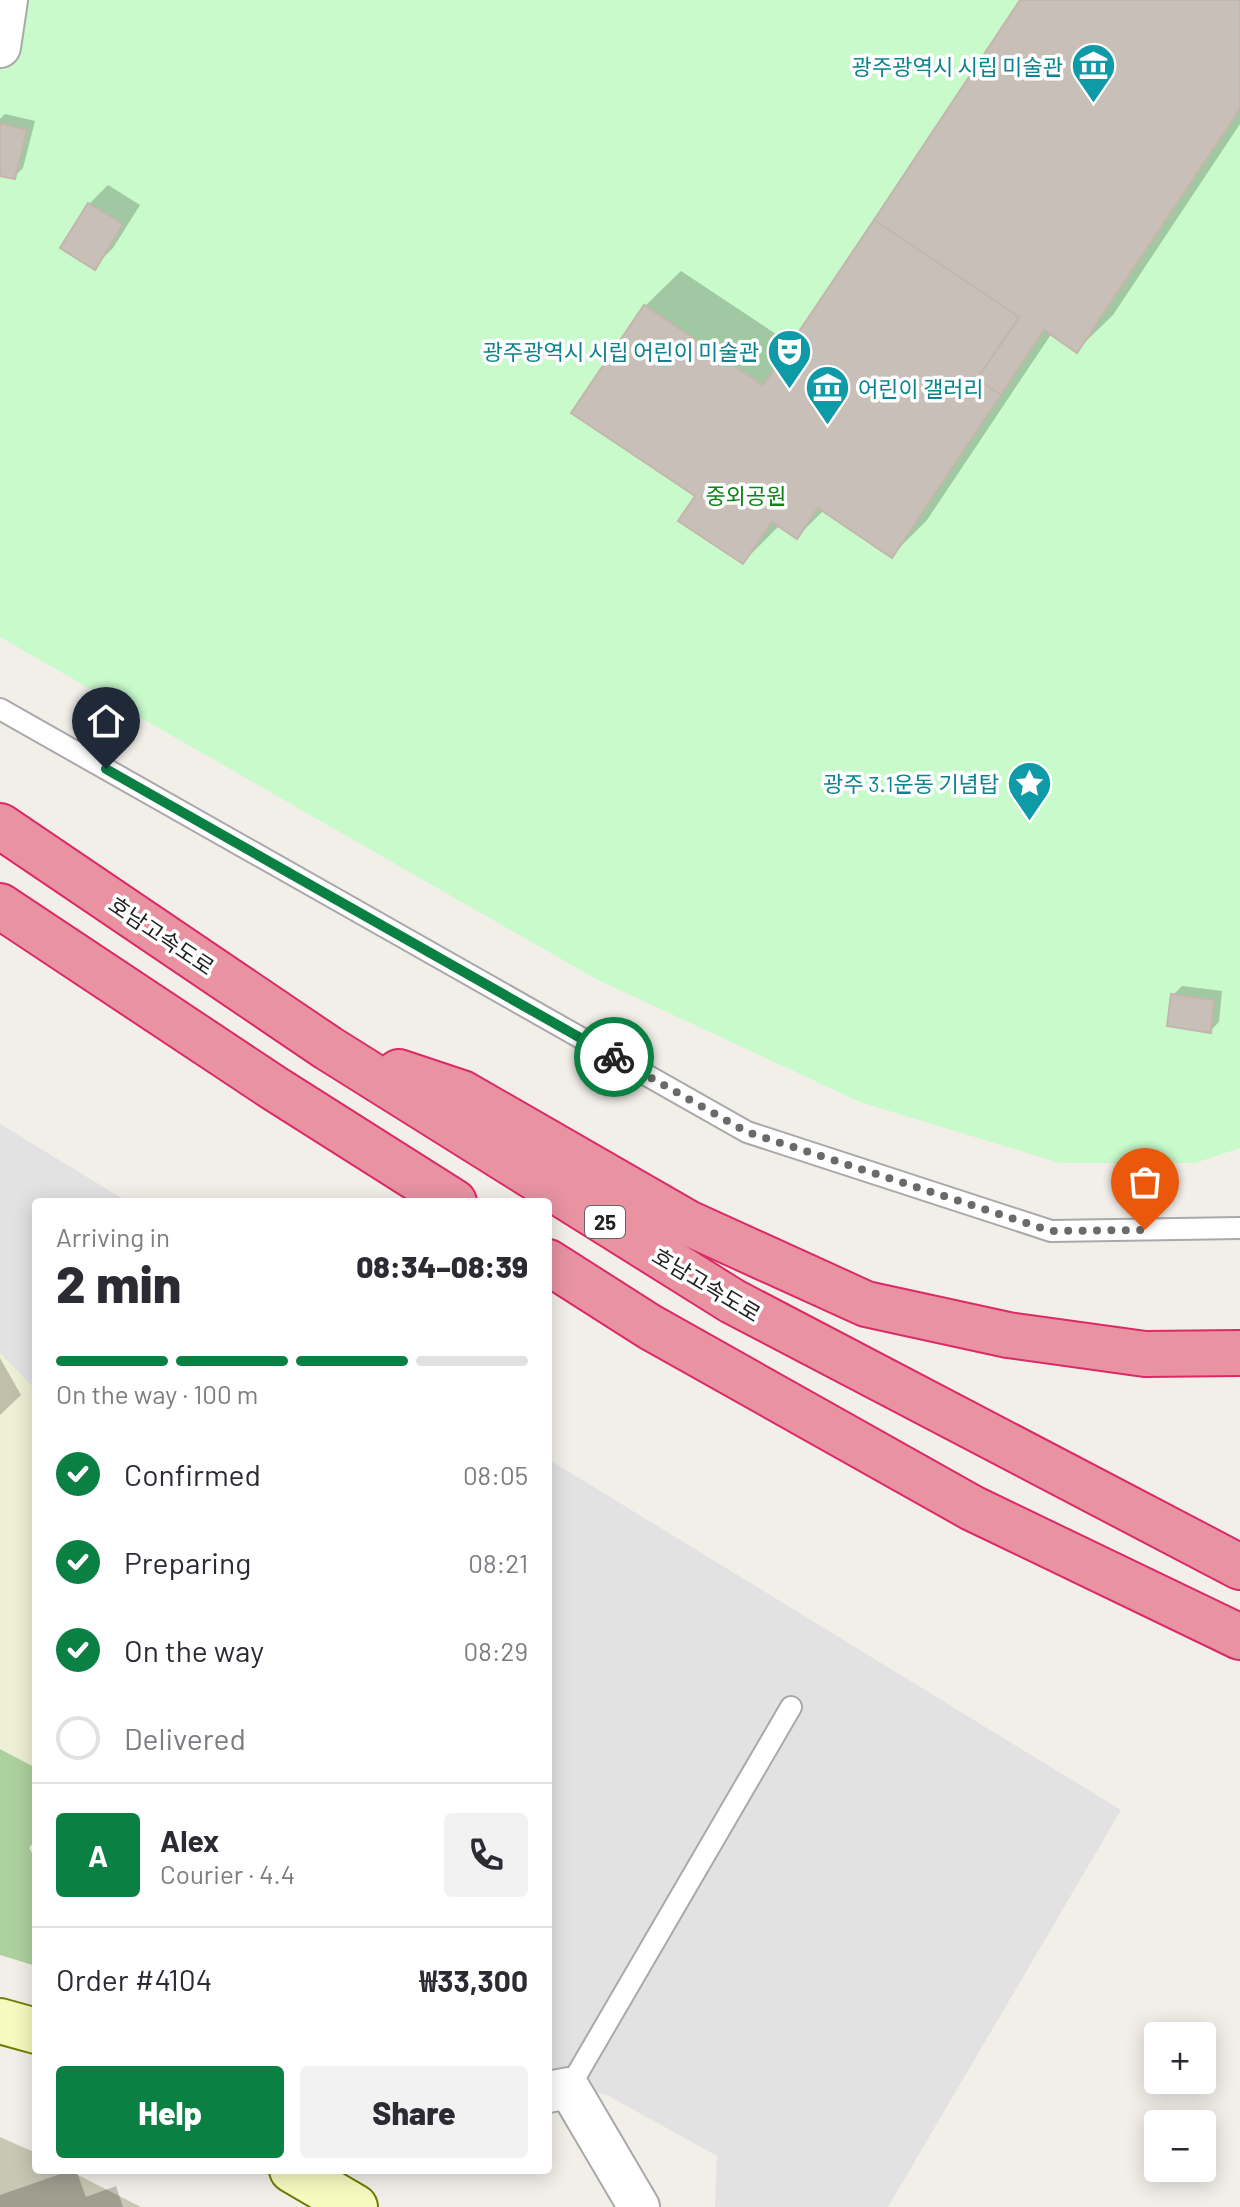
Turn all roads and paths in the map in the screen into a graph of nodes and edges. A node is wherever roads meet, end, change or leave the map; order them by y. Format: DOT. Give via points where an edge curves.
graph roads {
  1 [pos="7,0"];
  2 [pos="0,47"];
  3 [pos="0,709"];
  4 [pos="0,826"];
  5 [pos="0,906"];
  6 [pos="328,1048"];
  7 [pos="448,1198"];
  8 [pos="1240,1228"];
  9 [pos="552,1265"];
  10 [pos="1240,1353"];
  11 [pos="1240,1567"];
  12 [pos="1240,1637"];
  13 [pos="791,1707"];
  14 [pos="0,2021"];
  15 [pos="32,2030"];
  16 [pos="559,2090"];
  17 [pos="300,2174"];
  18 [pos="355,2207"];
  19 [pos="639,2207"];
  1 -- 2 [label="street"];
  3 -- 8 [label="lane" via="747,1132 1051,1231"];
  4 -- 6 [label="highway, 호남고속도로 / 25"];
  5 -- 7 [label="highway"];
  6 -- 10 [label="highway" via="462,1093 688,1223 866,1304 1008,1335 1145,1354"];
  6 -- 11 [label="highway, 호남고속도로 / 25" via="732,1301"];
  9 -- 12 [label="highway" via="650,1327 972,1508"];
  13 -- 16 [label="lane"];
  14 -- 15 [label="main road"];
  16 -- 19 [label="street"];
  17 -- 18 [label="main road"];
}
